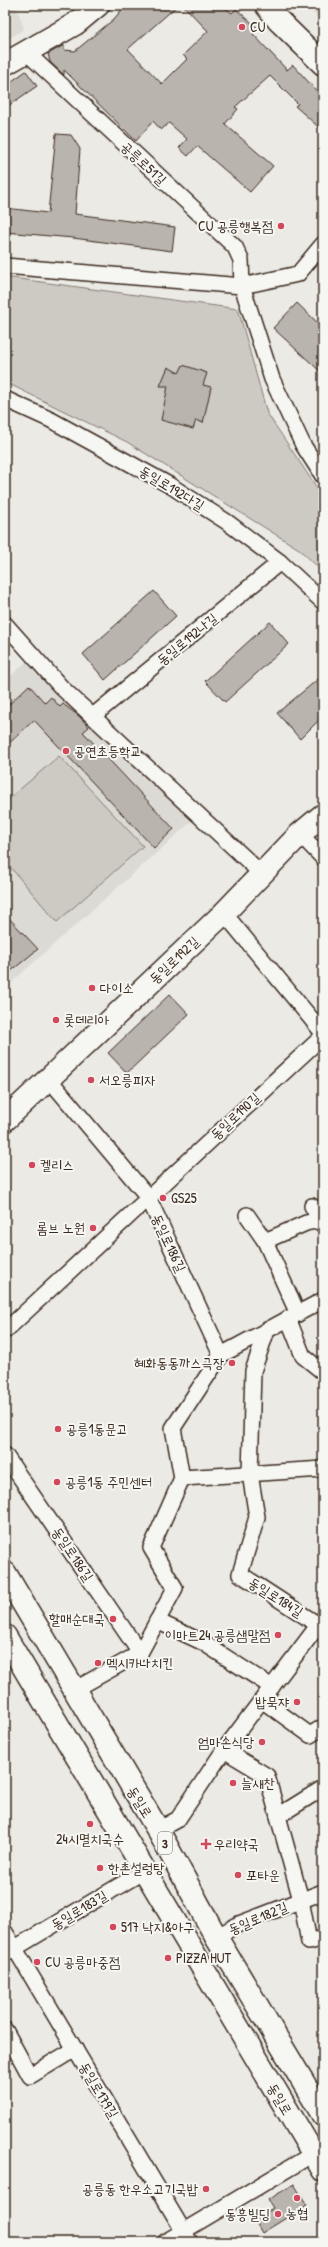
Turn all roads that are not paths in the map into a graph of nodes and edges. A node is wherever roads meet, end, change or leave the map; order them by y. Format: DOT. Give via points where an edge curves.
graph roads {
  1 [pos="98,5"];
  2 [pos="266,5"];
  3 [pos="25,51"];
  4 [pos="5,64"];
  5 [pos="323,64"];
  6 [pos="323,244"];
  7 [pos="5,266"];
  8 [pos="242,286"];
  9 [pos="9,405"];
  10 [pos="323,476"];
  11 [pos="280,562"];
  12 [pos="323,602"];
  13 [pos="5,624"];
  14 [pos="93,716"];
  15 [pos="323,815"];
  16 [pos="300,834"];
  17 [pos="323,858"];
  18 [pos="262,874"];
  19 [pos="224,913"];
  20 [pos="323,1034"];
  21 [pos="49,1079"];
  22 [pos="7,1113"];
  23 [pos="148,1197"];
  24 [pos="312,1206"];
  25 [pos="247,1215"];
  26 [pos="321,1222"];
  27 [pos="265,1241"];
  28 [pos="323,1300"];
  29 [pos="293,1316"];
  30 [pos="267,1330"];
  31 [pos="5,1331"];
  32 [pos="221,1355"];
  33 [pos="323,1372"];
  34 [pos="5,1455"];
  35 [pos="323,1469"];
  36 [pos="250,1474"];
  37 [pos="182,1478"];
  38 [pos="5,1573"];
  39 [pos="157,1621"];
  40 [pos="322,1624"];
  41 [pos="5,1636"];
  42 [pos="140,1653"];
  43 [pos="272,1687"];
  44 [pos="74,1690"];
  45 [pos="264,1701"];
  46 [pos="323,1727"];
  47 [pos="224,1750"];
  48 [pos="323,1788"];
  49 [pos="278,1816"];
  50 [pos="158,1830"];
  51 [pos="144,1871"];
  52 [pos="323,1892"];
  53 [pos="301,1900"];
  54 [pos="5,1932"];
  55 [pos="216,1936"];
  56 [pos="323,1938"];
  57 [pos="10,1952"];
  58 [pos="5,2030"];
  59 [pos="75,2049"];
  60 [pos="323,2115"];
  61 [pos="320,2157"];
  62 [pos="187,2237"];
  63 [pos="165,2242"];
  1 -- 3 [label="main road" via="75,24"];
  2 -- 5 [label="main road"];
  3 -- 4 [label="main road"];
  3 -- 8 [label="street, 공릉로51길" via="235,247 241,260"];
  6 -- 8 [label="street" via="298,274"];
  7 -- 8 [label="street"];
  8 -- 10 [label="street, 공릉로51길" via="272,379 303,446"];
  9 -- 11 [label="street, 동일로192다길" via="90,440 171,486 227,522"];
  11 -- 12 [label="street, 동일로192다길"];
  11 -- 14 [label="street, 동일로192나길"];
  13 -- 14 [label="street" via="61,687"];
  14 -- 18 [label="street"];
  15 -- 16 [label="main road, 동일로192길"];
  16 -- 17 [label="street"];
  16 -- 18 [label="main road, 동일로192길"];
  18 -- 19 [label="main road, 동일로192길"];
  19 -- 20 [label="street, 동일로190길"];
  19 -- 21 [label="main road, 동일로192길"];
  20 -- 23 [label="street, 동일로190길"];
  21 -- 22 [label="main road, 동일로192길"];
  21 -- 23 [label="street"];
  23 -- 31 [label="street, 동일로190길"];
  23 -- 32 [label="street, 동일로186길"];
  24 -- 26 [label="street"];
  25 -- 27 [label="street"];
  26 -- 27 [label="street" via="306,1223"];
  27 -- 29 [label="street"];
  28 -- 29 [label="street"];
  29 -- 30 [label="street"];
  29 -- 33 [label="street" via="303,1356"];
  30 -- 32 [label="street"];
  30 -- 36 [label="street" via="253,1371"];
  32 -- 37 [label="street" via="173,1428"];
  34 -- 42 [label="street, 동일로186길"];
  35 -- 36 [label="street"];
  36 -- 37 [label="street"];
  36 -- 40 [label="street, 동일로184길" via="257,1517 240,1574"];
  37 -- 39 [label="street" via="151,1548 175,1588"];
  38 -- 44 [label="main road, 동일로 / 3"];
  39 -- 42 [label="street"];
  39 -- 43 [label="street" via="202,1642"];
  40 -- 43 [label="street, 동일로184길"];
  41 -- 51 [label="main road, 동일로 / 3"];
  42 -- 44 [label="street"];
  43 -- 45 [label="street, 동일로184길"];
  44 -- 50 [label="main road, 동일로 / 3"];
  45 -- 46 [label="street" via="310,1734"];
  45 -- 47 [label="street, 동일로184길"];
  47 -- 49 [label="street, 동일로182길" via="267,1776"];
  47 -- 50 [label="street, 동일로184길" via="178,1819"];
  48 -- 49 [label="street"];
  49 -- 53 [label="street, 동일로182길"];
  50 -- 55 [label="main road, 동일로 / 3"];
  51 -- 57 [label="street, 동일로183길"];
  51 -- 61 [label="main road, 동일로 / 3"];
  52 -- 53 [label="street, 동일로182길"];
  53 -- 55 [label="street, 동일로182길" via="239,1924"];
  53 -- 56 [label="street, 동일로182길" via="309,1942"];
  54 -- 57 [label="street"];
  55 -- 60 [label="main road, 동일로 / 3"];
  57 -- 59 [label="street, 동일로179길"];
  58 -- 59 [label="street" via="30,2076"];
  59 -- 62 [label="street, 동일로179길"];
  61 -- 62 [label="street"];
  62 -- 63 [label="street"];
}
